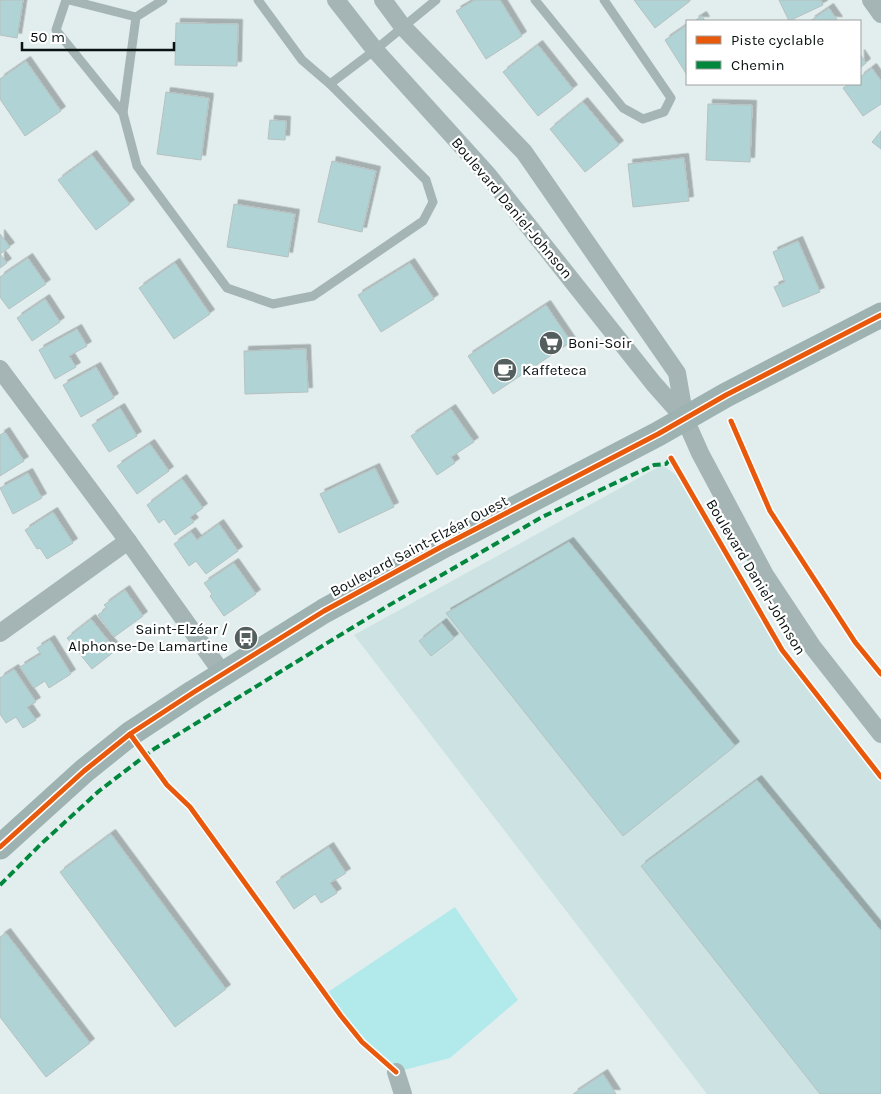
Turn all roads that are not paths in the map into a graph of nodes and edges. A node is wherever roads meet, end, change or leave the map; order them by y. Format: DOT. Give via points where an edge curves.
graph roads {
  1 [pos="68,0"];
  2 [pos="163,0"];
  3 [pos="258,0"];
  4 [pos="336,0"];
  5 [pos="383,0"];
  6 [pos="436,0"];
  7 [pos="535,0"];
  8 [pos="604,0"];
  9 [pos="871,0"];
  10 [pos="881,14"];
  11 [pos="136,17"];
  12 [pos="403,27"];
  13 [pos="375,50"];
  14 [pos="330,84"];
  15 [pos="123,113"];
  16 [pos="881,315"];
  17 [pos="0,369"];
  18 [pos="685,419"];
  19 [pos="128,541"];
  20 [pos="0,633"];
  21 [pos="223,674"];
  22 [pos="881,734"];
  23 [pos="0,847"];
  24 [pos="396,1072"];
  25 [pos="403,1094"];
  1 -- 11 [label="lane"];
  1 -- 15 [label="lane" via="56,30"];
  2 -- 11 [label="lane"];
  3 -- 14 [label="lane" via="302,60"];
  4 -- 13 [label="street, Boulevard Daniel-Johnson"];
  5 -- 12 [label="street, Boulevard Daniel-Johnson"];
  6 -- 12 [label="lane"];
  7 -- 8 [label="lane" via="623,108 643,119 664,112 671,98"];
  9 -- 10 [label="street"];
  11 -- 15 [label="lane"];
  12 -- 13 [label="lane"];
  12 -- 18 [label="street, Boulevard Daniel-Johnson" via="524,152 677,373"];
  13 -- 14 [label="lane"];
  13 -- 18 [label="street, Boulevard Daniel-Johnson" via="488,175"];
  14 -- 15 [label="lane" via="426,180 433,202 423,221 313,296 273,304 227,288 137,166"];
  16 -- 18 [label="street, Boulevard Saint-Elzéar Ouest"];
  17 -- 19 [label="street"];
  18 -- 21 [label="street, Boulevard Saint-Elzéar Ouest" via="368,586"];
  18 -- 22 [label="street, Boulevard Daniel-Johnson" via="700,454 770,583 812,646"];
  19 -- 20 [label="street"];
  19 -- 21 [label="street"];
  21 -- 23 [label="street, Boulevard Saint-Elzéar Ouest" via="100,757"];
  24 -- 25 [label="street"];
}
